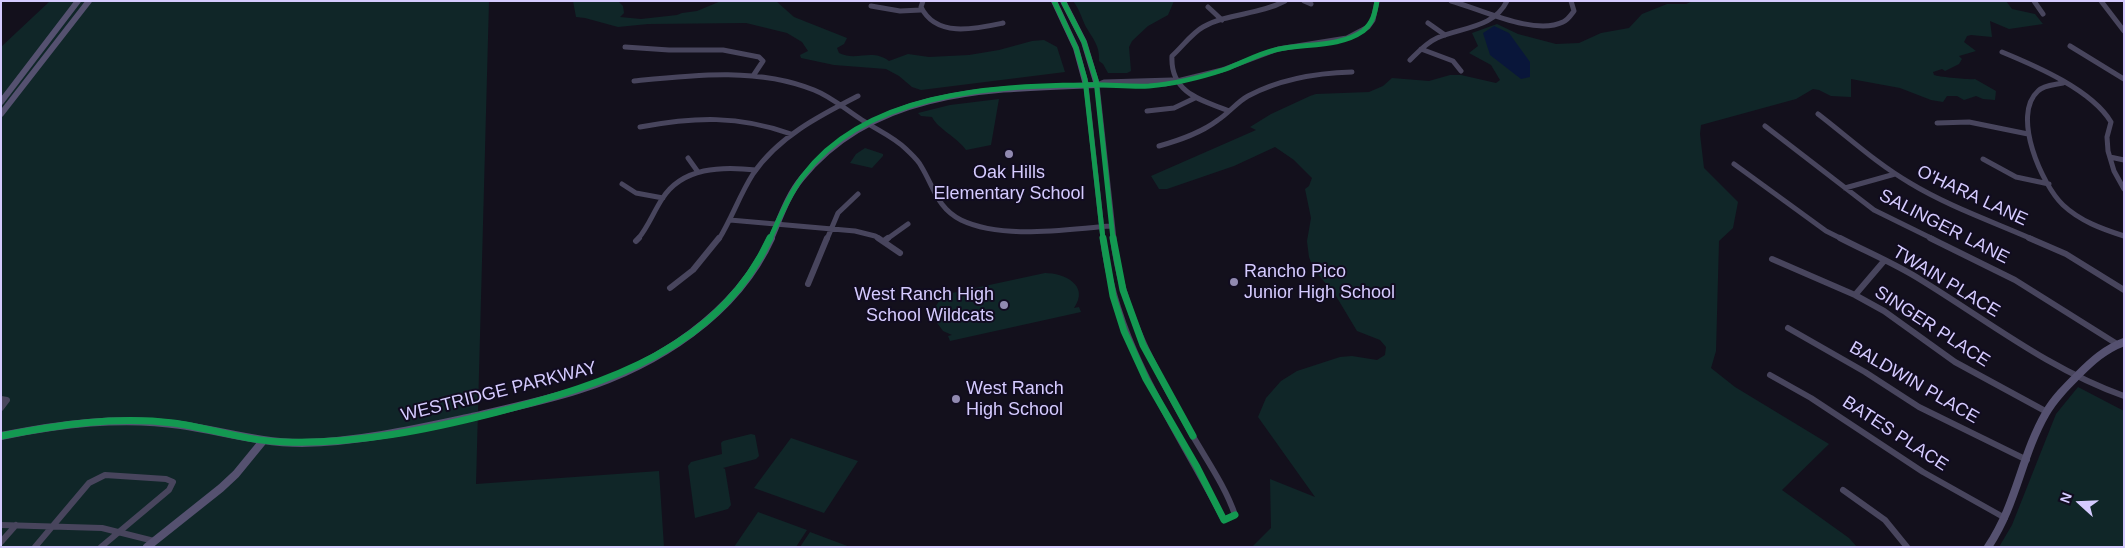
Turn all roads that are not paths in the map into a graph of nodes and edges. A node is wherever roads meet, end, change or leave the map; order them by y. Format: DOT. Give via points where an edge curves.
graph roads {
  1 [pos="78,1"];
  2 [pos="89,1"];
  3 [pos="923,1"];
  4 [pos="1054,1"];
  5 [pos="1063,1"];
  6 [pos="1285,1"];
  7 [pos="1304,1"];
  8 [pos="1377,1"];
  9 [pos="1451,1"];
  10 [pos="1507,1"];
  11 [pos="1571,1"];
  12 [pos="2034,1"];
  13 [pos="2101,1"];
  14 [pos="1311,4"];
  15 [pos="871,6"];
  16 [pos="1208,7"];
  17 [pos="921,10"];
  18 [pos="2043,14"];
  19 [pos="1496,15"];
  20 [pos="1222,20"];
  21 [pos="1003,23"];
  22 [pos="1428,23"];
  23 [pos="2124,31"];
  24 [pos="1445,35"];
  25 [pos="2070,46"];
  26 [pos="625,47"];
  27 [pos="1420,49"];
  28 [pos="2002,52"];
  29 [pos="1410,60"];
  30 [pos="1461,71"];
  31 [pos="1352,72"];
  32 [pos="753,76"];
  33 [pos="2124,79"];
  34 [pos="1176,80"];
  35 [pos="634,81"];
  36 [pos="2063,83"];
  37 [pos="1086,85"];
  38 [pos="1097,85"];
  39 [pos="858,96"];
  40 [pos="1194,98"];
  41 [pos="1,102"];
  42 [pos="839,105"];
  43 [pos="1147,111"];
  44 [pos="1229,111"];
  45 [pos="1,114"];
  46 [pos="1818,114"];
  47 [pos="1937,123"];
  48 [pos="868,124"];
  49 [pos="1765,126"];
  50 [pos="640,127"];
  51 [pos="791,134"];
  52 [pos="2028,134"];
  53 [pos="1159,146"];
  54 [pos="2110,157"];
  55 [pos="688,158"];
  56 [pos="1983,159"];
  57 [pos="2124,160"];
  58 [pos="1734,164"];
  59 [pos="756,170"];
  60 [pos="698,172"];
  61 [pos="1895,174"];
  62 [pos="622,184"];
  63 [pos="2049,184"];
  64 [pos="1845,188"];
  65 [pos="2124,190"];
  66 [pos="858,194"];
  67 [pos="663,198"];
  68 [pos="730,220"];
  69 [pos="777,224"];
  70 [pos="908,224"];
  71 [pos="1102,226"];
  72 [pos="1111,226"];
  73 [pos="831,228"];
  74 [pos="2124,236"];
  75 [pos="636,241"];
  76 [pos="884,241"];
  77 [pos="900,253"];
  78 [pos="1772,259"];
  79 [pos="1884,261"];
  80 [pos="808,284"];
  81 [pos="670,288"];
  82 [pos="2124,290"];
  83 [pos="1855,295"];
  84 [pos="1788,328"];
  85 [pos="2120,343"];
  86 [pos="1770,375"];
  87 [pos="2077,375"];
  88 [pos="2124,396"];
  89 [pos="2047,412"];
  90 [pos="1,436"];
  91 [pos="263,441"];
  92 [pos="2027,460"];
  93 [pos="1843,490"];
  94 [pos="1235,515"];
  95 [pos="2004,518"];
  96 [pos="1224,520"];
  97 [pos="1,525"];
  98 [pos="16,526"];
  99 [pos="53,526"];
  100 [pos="120,531"];
  101 [pos="1,542"];
  102 [pos="151,544"];
  103 [pos="35,547"];
  104 [pos="101,547"];
  105 [pos="1907,547"];
  106 [pos="1988,547"];
  1 -- 41 [label="street"];
  2 -- 45 [label="street"];
  3 -- 17 [label="street"];
  4 -- 37 [label="street" via="1072,38"];
  5 -- 38 [label="street" via="1084,42"];
  6 -- 20 [label="street" via="1270,9"];
  7 -- 14 [label="street"];
  8 -- 34 [label="street" via="1373,20 1355,35 1278,49 1222,70"];
  9 -- 19 [label="street"];
  10 -- 19 [label="street"];
  11 -- 19 [label="street" via="1573,14 1559,23 1522,24"];
  12 -- 18 [label="street"];
  13 -- 23 [label="street"];
  15 -- 17 [label="street" via="900,11"];
  16 -- 20 [label="street"];
  17 -- 21 [label="street" via="936,24 958,29"];
  19 -- 24 [label="street" via="1475,26"];
  20 -- 34 [label="street" via="1203,27 1174,52 1171,62"];
  22 -- 24 [label="street"];
  24 -- 27 [label="street"];
  25 -- 33 [label="street"];
  26 -- 32 [label="street" via="723,50 759,56 763,61"];
  27 -- 29 [label="street"];
  27 -- 30 [label="street" via="1453,61"];
  28 -- 36 [label="street"];
  31 -- 44 [label="street" via="1290,79 1248,96"];
  32 -- 35 [label="street"];
  32 -- 42 [label="street" via="816,90"];
  34 -- 38 [label="street" via="1156,84"];
  34 -- 40 [label="street"];
  36 -- 52 [label="street" via="2041,88 2035,94 2027,116"];
  36 -- 54 [label="street" via="2095,102 2108,114 2111,122 2107,137"];
  37 -- 38 [label="street, WESTRIDGE PARKWAY"];
  37 -- 48 [label="street, WESTRIDGE PARKWAY" via="968,92 908,106"];
  37 -- 71 [label="street"];
  38 -- 72 [label="street"];
  39 -- 42 [label="street"];
  40 -- 43 [label="street" via="1174,108"];
  40 -- 44 [label="street"];
  42 -- 48 [label="street"];
  42 -- 51 [label="street"];
  44 -- 53 [label="street" via="1212,124"];
  46 -- 61 [label="street, O'HARA LANE"];
  47 -- 52 [label="street" via="1977,123"];
  48 -- 69 [label="street, WESTRIDGE PARKWAY" via="839,142 812,165 791,194"];
  48 -- 71 [label="street" via="904,148 919,163 935,199 946,212 963,221 1004,230"];
  49 -- 64 [label="street, SALINGER LANE"];
  50 -- 51 [label="street" via="719,117 756,122"];
  51 -- 59 [label="street"];
  52 -- 63 [label="street"];
  54 -- 57 [label="street"];
  54 -- 65 [label="street"];
  55 -- 60 [label="street"];
  56 -- 63 [label="street" via="2016,177"];
  58 -- 79 [label="street, TWAIN PLACE" via="1826,231"];
  59 -- 60 [label="street" via="730,167"];
  59 -- 68 [label="street"];
  60 -- 67 [label="street" via="680,181"];
  61 -- 64 [label="street"];
  61 -- 82 [label="street, O'HARA LANE" via="1939,199 2066,254"];
  62 -- 67 [label="street" via="636,193"];
  63 -- 74 [label="street" via="2061,204 2098,226"];
  64 -- 85 [label="street, SALINGER LANE" via="1874,210 2015,280"];
  66 -- 73 [label="street" via="838,213"];
  67 -- 75 [label="street" via="646,231"];
  68 -- 69 [label="street"];
  68 -- 81 [label="street" via="704,261"];
  69 -- 73 [label="street"];
  69 -- 91 [label="street, WESTRIDGE PARKWAY" via="754,269 721,308 667,350 604,382 536,402 379,437 313,443"];
  70 -- 76 [label="street"];
  71 -- 72 [label="street"];
  71 -- 96 [label="street" via="1113,296 1135,356"];
  72 -- 94 [label="street" via="1119,275 1143,345 1206,456"];
  73 -- 76 [label="street" via="866,233"];
  73 -- 80 [label="street"];
  76 -- 77 [label="street"];
  78 -- 83 [label="street, SINGER PLACE"];
  79 -- 83 [label="street"];
  79 -- 87 [label="street, TWAIN PLACE" via="1920,279 2027,349"];
  83 -- 89 [label="street, SINGER PLACE" via="1900,320 1961,366"];
  84 -- 92 [label="street, BALDWIN PLACE" via="1919,407"];
  85 -- 87 [label="street" via="2093,358"];
  86 -- 95 [label="street, BATES PLACE" via="1813,397 1917,469"];
  87 -- 88 [label="street, TWAIN PLACE"];
  87 -- 89 [label="street" via="2058,394"];
  89 -- 92 [label="street"];
  90 -- 91 [label="street, WESTRIDGE PARKWAY" via="58,426 136,421 184,425"];
  91 -- 102 [label="street" via="221,488"];
  92 -- 95 [label="street"];
  93 -- 105 [label="street" via="1885,520"];
  95 -- 106 [label="street"];
  97 -- 98 [label="street"];
  98 -- 99 [label="street"];
  98 -- 101 [label="street"];
  99 -- 100 [label="street"];
  99 -- 100 [label="street" via="96,478 105,475 173,482 169,490"];
  99 -- 103 [label="street"];
  100 -- 102 [label="street"];
  100 -- 104 [label="street"];
}
